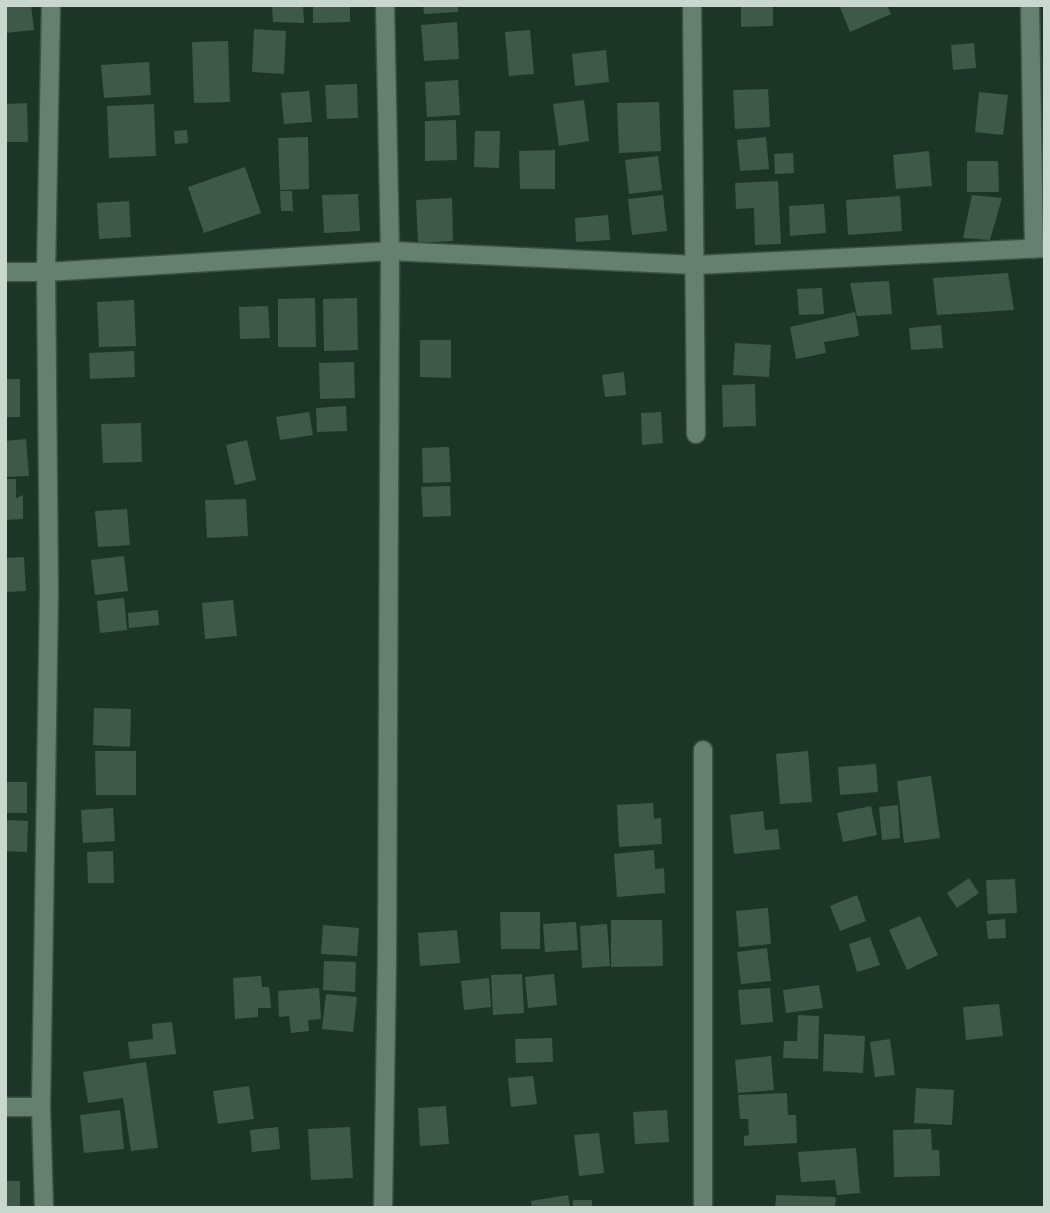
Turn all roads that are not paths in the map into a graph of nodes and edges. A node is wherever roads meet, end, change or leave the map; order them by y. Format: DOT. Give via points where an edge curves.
graph roads {
  1 [pos="51,5"];
  2 [pos="385,5"];
  3 [pos="692,5"];
  4 [pos="1030,5"];
  5 [pos="1039,248"];
  6 [pos="390,251"];
  7 [pos="696,265"];
  8 [pos="5,272"];
  9 [pos="46,272"];
  10 [pos="696,434"];
  11 [pos="703,750"];
  12 [pos="5,1107"];
  13 [pos="41,1107"];
  14 [pos="44,1208"];
  15 [pos="383,1208"];
  16 [pos="703,1208"];
  1 -- 9 [label="street"];
  2 -- 6 [label="street"];
  3 -- 7 [label="street"];
  4 -- 5 [label="street"];
  5 -- 7 [label="street"];
  6 -- 7 [label="street"];
  6 -- 9 [label="street"];
  6 -- 15 [label="street"];
  7 -- 10 [label="street"];
  8 -- 9 [label="street"];
  9 -- 13 [label="street" via="49,592"];
  11 -- 16 [label="street"];
  12 -- 13 [label="street"];
  13 -- 14 [label="street"];
}
